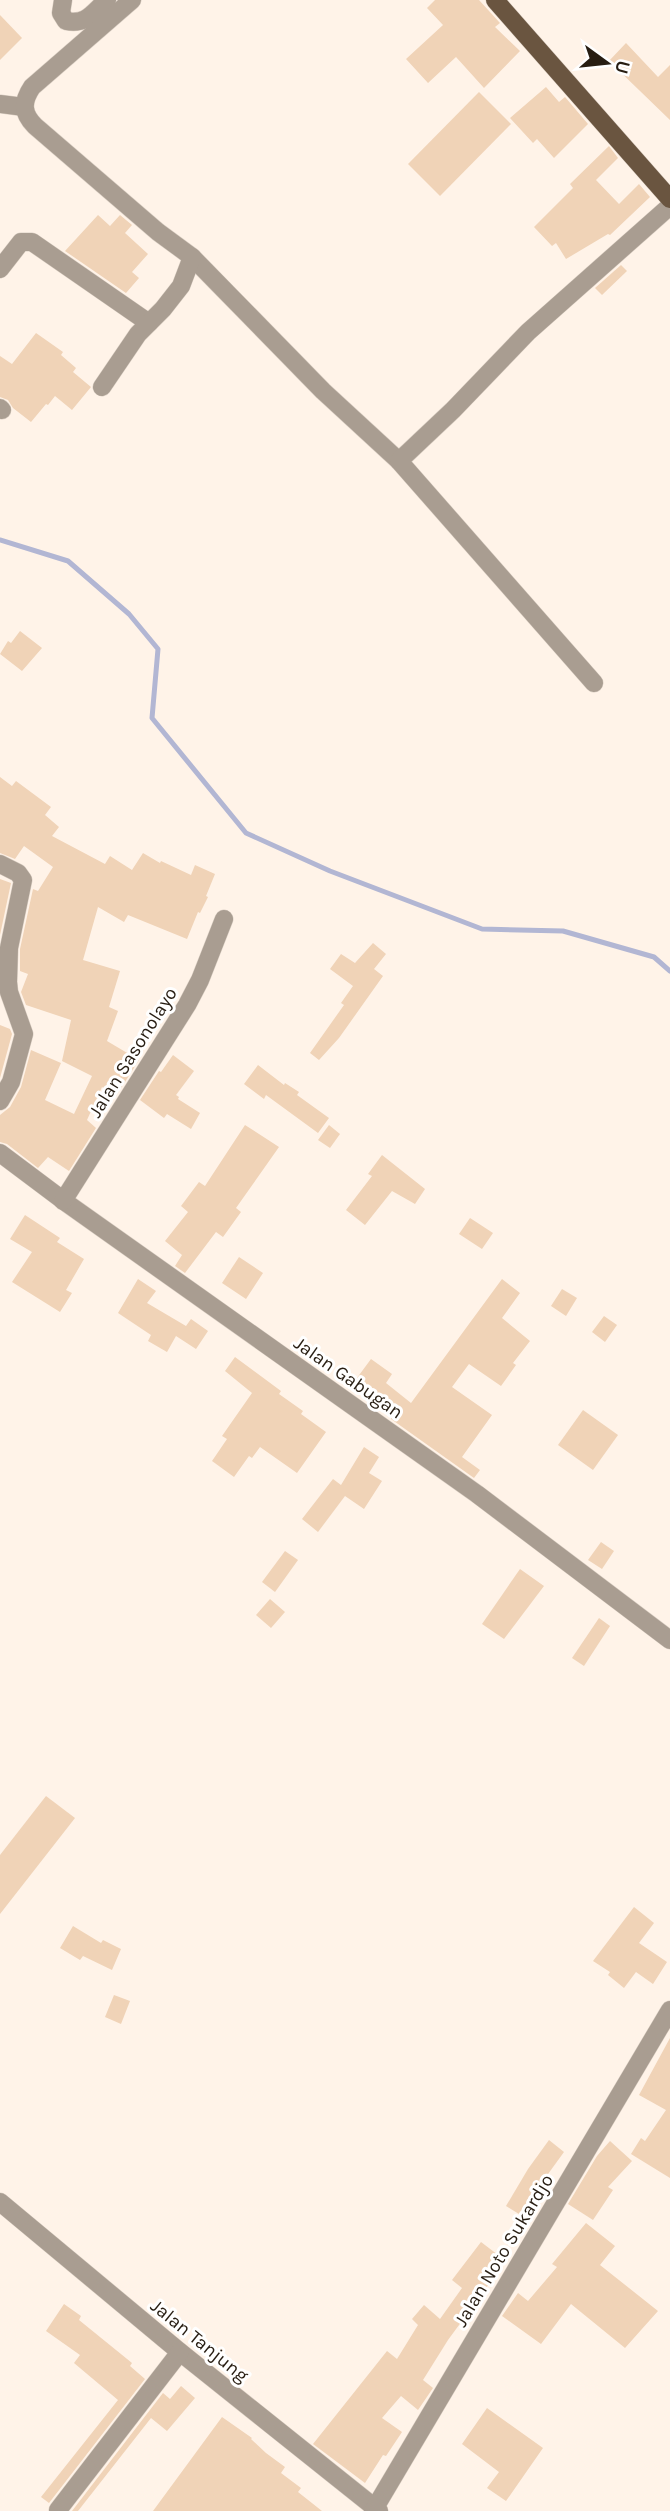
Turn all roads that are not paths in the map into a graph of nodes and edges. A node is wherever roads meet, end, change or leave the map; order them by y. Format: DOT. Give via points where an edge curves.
graph roads {
  1 [pos="63,0"];
  2 [pos="107,0"];
  3 [pos="132,0"];
  4 [pos="495,0"];
  5 [pos="0,104"];
  6 [pos="24,107"];
  7 [pos="670,199"];
  8 [pos="670,206"];
  9 [pos="192,257"];
  10 [pos="0,269"];
  11 [pos="149,323"];
  12 [pos="102,387"];
  13 [pos="399,461"];
  14 [pos="594,683"];
  15 [pos="0,864"];
  16 [pos="224,919"];
  17 [pos="0,1101"];
  18 [pos="0,1153"];
  19 [pos="63,1201"];
  20 [pos="670,1640"];
  21 [pos="670,2010"];
  22 [pos="0,2202"];
  23 [pos="180,2352"];
  24 [pos="58,2510"];
  25 [pos="376,2510"];
  1 -- 2 [label="street" via="61,13 66,21 78,23"];
  3 -- 6 [label="street" via="32,87"];
  4 -- 7 [label="main road"];
  5 -- 6 [label="street"];
  6 -- 9 [label="street" via="35,126"];
  8 -- 13 [label="street" via="528,332"];
  9 -- 11 [label="street" via="181,286"];
  9 -- 13 [label="street"];
  10 -- 11 [label="street" via="15,247 32,242"];
  11 -- 12 [label="street"];
  13 -- 14 [label="street"];
  15 -- 17 [label="street" via="23,880 9,948 8,982 24,1034 11,1082"];
  16 -- 19 [label="street, Jalan Sasonolayo" via="187,1005"];
  18 -- 19 [label="street, Jalan Gabugan"];
  19 -- 20 [label="street, Jalan Gabugan" via="477,1494"];
  21 -- 25 [label="street, Jalan Noto Sukardjo"];
  22 -- 23 [label="street, Jalan Tanjung"];
  23 -- 24 [label="street"];
  23 -- 25 [label="street, Jalan Tanjung"];
}
